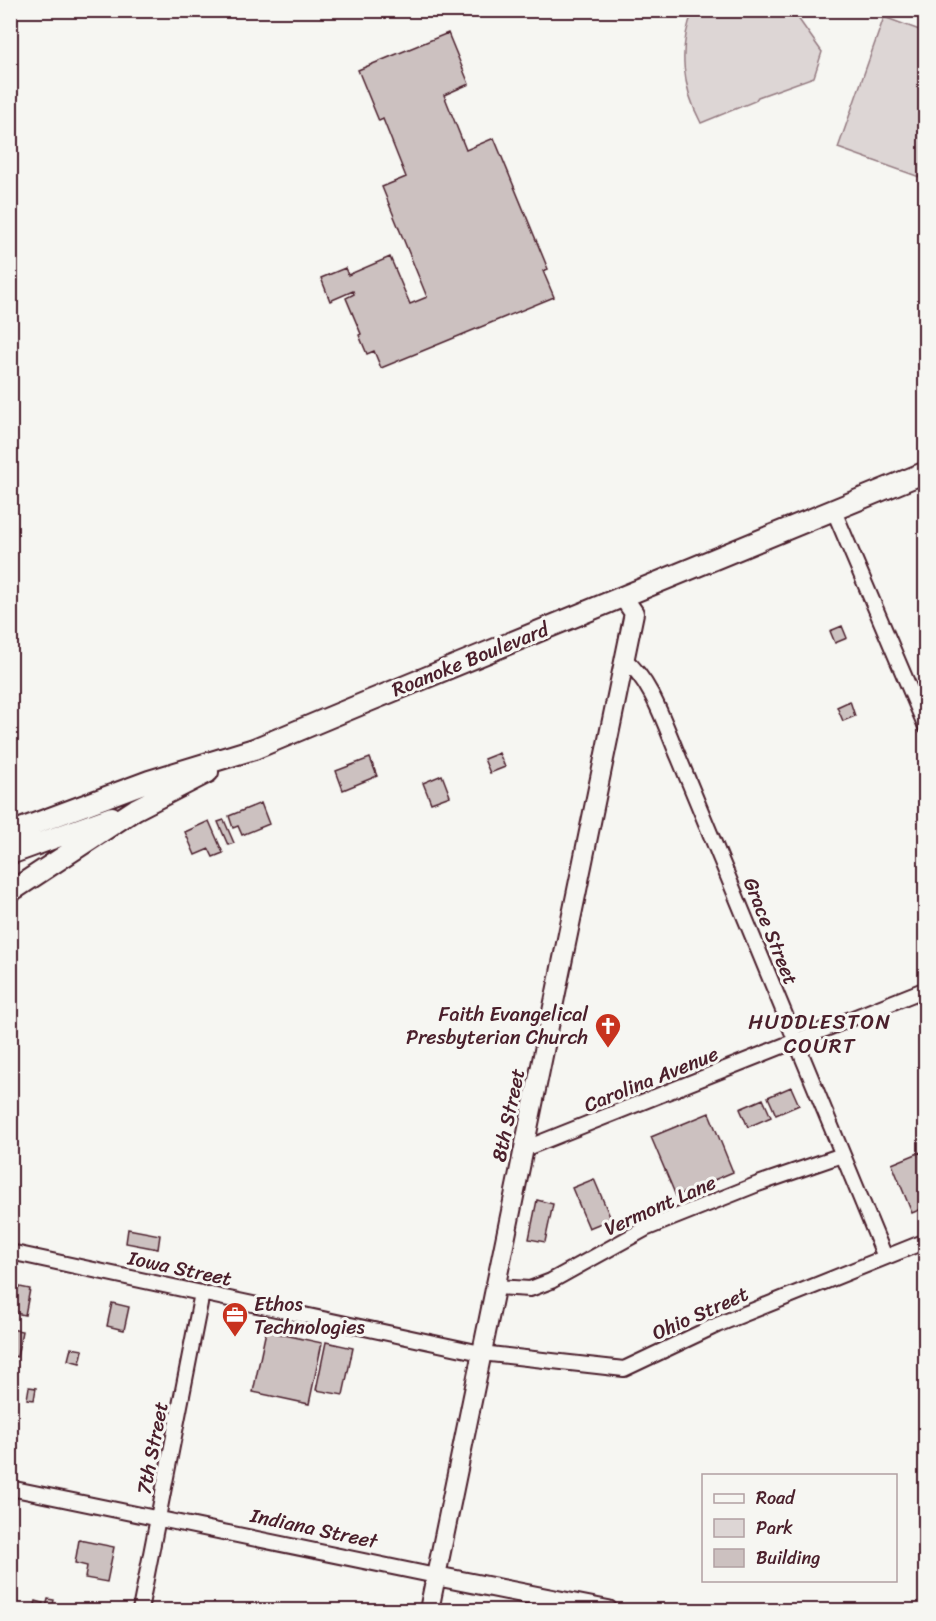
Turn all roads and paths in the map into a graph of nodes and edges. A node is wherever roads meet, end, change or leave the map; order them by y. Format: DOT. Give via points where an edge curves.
graph roads {
  1 [pos="926,472"];
  2 [pos="834,511"];
  3 [pos="624,597"];
  4 [pos="624,659"];
  5 [pos="926,727"];
  6 [pos="254,749"];
  7 [pos="136,809"];
  8 [pos="10,833"];
  9 [pos="10,854"];
  10 [pos="10,892"];
  11 [pos="926,989"];
  12 [pos="795,1042"];
  13 [pos="524,1149"];
  14 [pos="842,1155"];
  15 [pos="926,1241"];
  16 [pos="10,1252"];
  17 [pos="885,1257"];
  18 [pos="495,1287"];
  19 [pos="202,1293"];
  20 [pos="481,1353"];
  21 [pos="10,1488"];
  22 [pos="158,1519"];
  23 [pos="436,1576"];
  24 [pos="140,1611"];
  25 [pos="429,1611"];
  26 [pos="608,1611"];
  1 -- 2 [label="main road, Roanoke Boulevard"];
  2 -- 3 [label="main road, Roanoke Boulevard"];
  2 -- 5 [label="street"];
  3 -- 4 [label="street, 8th Street" via="634,613"];
  3 -- 6 [label="main road, Roanoke Boulevard"];
  4 -- 12 [label="street, Grace Street" via="646,684"];
  4 -- 13 [label="street, 8th Street"];
  6 -- 7 [label="main road"];
  6 -- 8 [label="main road, Roanoke Boulevard" via="149,781"];
  7 -- 9 [label="main road"];
  7 -- 10 [label="main road"];
  11 -- 12 [label="street, Carolina Avenue"];
  12 -- 13 [label="street, Carolina Avenue"];
  12 -- 14 [label="street, Grace Street"];
  13 -- 18 [label="street, 8th Street"];
  14 -- 17 [label="street, Grace Street"];
  14 -- 18 [label="street, Vermont Lane" via="645,1229 530,1289"];
  15 -- 17 [label="street, Ohio Street"];
  16 -- 19 [label="street, Iowa Street"];
  17 -- 20 [label="street, Ohio Street" via="717,1324 624,1369"];
  18 -- 20 [label="street, 8th Street"];
  19 -- 20 [label="street, Iowa Street"];
  19 -- 22 [label="street, 7th Street"];
  20 -- 23 [label="street, 8th Street"];
  21 -- 22 [label="street, Indiana Street"];
  22 -- 23 [label="street, Indiana Street"];
  22 -- 24 [label="street, 7th Street"];
  23 -- 25 [label="street, 8th Street"];
  23 -- 26 [label="street, Indiana Street"];
}
